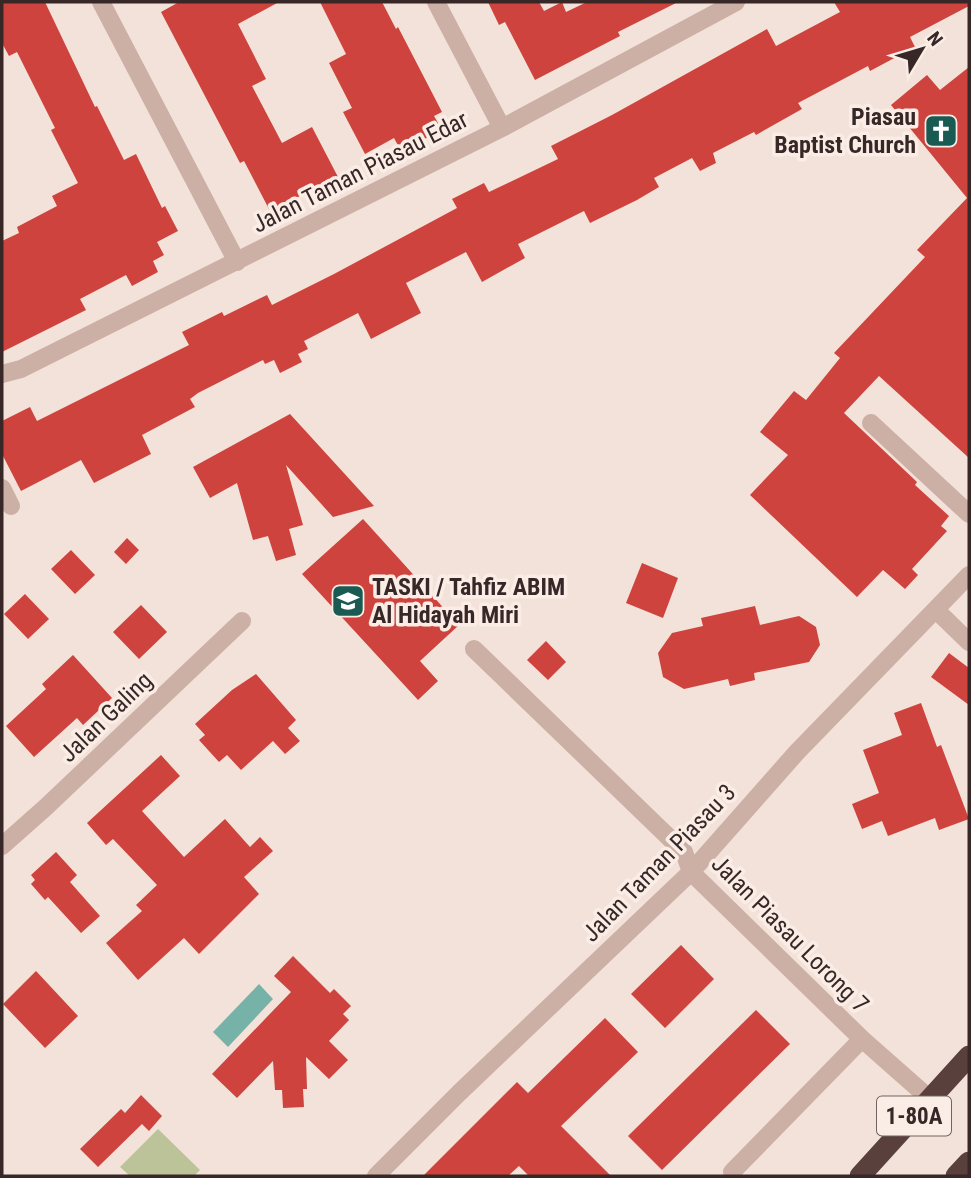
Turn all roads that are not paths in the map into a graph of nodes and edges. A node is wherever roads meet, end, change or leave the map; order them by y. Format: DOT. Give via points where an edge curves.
graph roads {
  1 [pos="102,2"];
  2 [pos="436,2"];
  3 [pos="736,2"];
  4 [pos="502,128"];
  5 [pos="237,262"];
  6 [pos="2,374"];
  7 [pos="871,424"];
  8 [pos="2,488"];
  9 [pos="11,506"];
  10 [pos="969,514"];
  11 [pos="969,575"];
  12 [pos="936,610"];
  13 [pos="242,621"];
  14 [pos="969,642"];
  15 [pos="474,649"];
  16 [pos="2,846"];
  17 [pos="691,872"];
  18 [pos="862,1039"];
  19 [pos="969,1056"];
  20 [pos="930,1099"];
  21 [pos="969,1162"];
  22 [pos="732,1172"];
  23 [pos="376,1176"];
  24 [pos="860,1176"];
  25 [pos="956,1176"];
  1 -- 5 [label="street"];
  2 -- 4 [label="street"];
  3 -- 4 [label="street, Jalan Taman Piasau Edar"];
  4 -- 5 [label="street, Jalan Taman Piasau Edar"];
  5 -- 6 [label="street, Jalan Taman Piasau Edar" via="21,369"];
  7 -- 10 [label="street"];
  8 -- 9 [label="street"];
  11 -- 12 [label="street, Jalan Taman Piasau 3"];
  12 -- 14 [label="street"];
  12 -- 17 [label="street, Jalan Taman Piasau 3" via="797,752"];
  13 -- 16 [label="street, Jalan Galing"];
  15 -- 17 [label="street, Jalan Piasau Lorong 7" via="684,852"];
  17 -- 18 [label="street, Jalan Piasau Lorong 7"];
  17 -- 23 [label="street, Jalan Taman Piasau 3"];
  18 -- 20 [label="street, Jalan Piasau Lorong 7"];
  18 -- 22 [label="street"];
  19 -- 20 [label="highway, 1-80A"];
  20 -- 24 [label="highway, 1-80A"];
  21 -- 25 [label="highway"];
}
